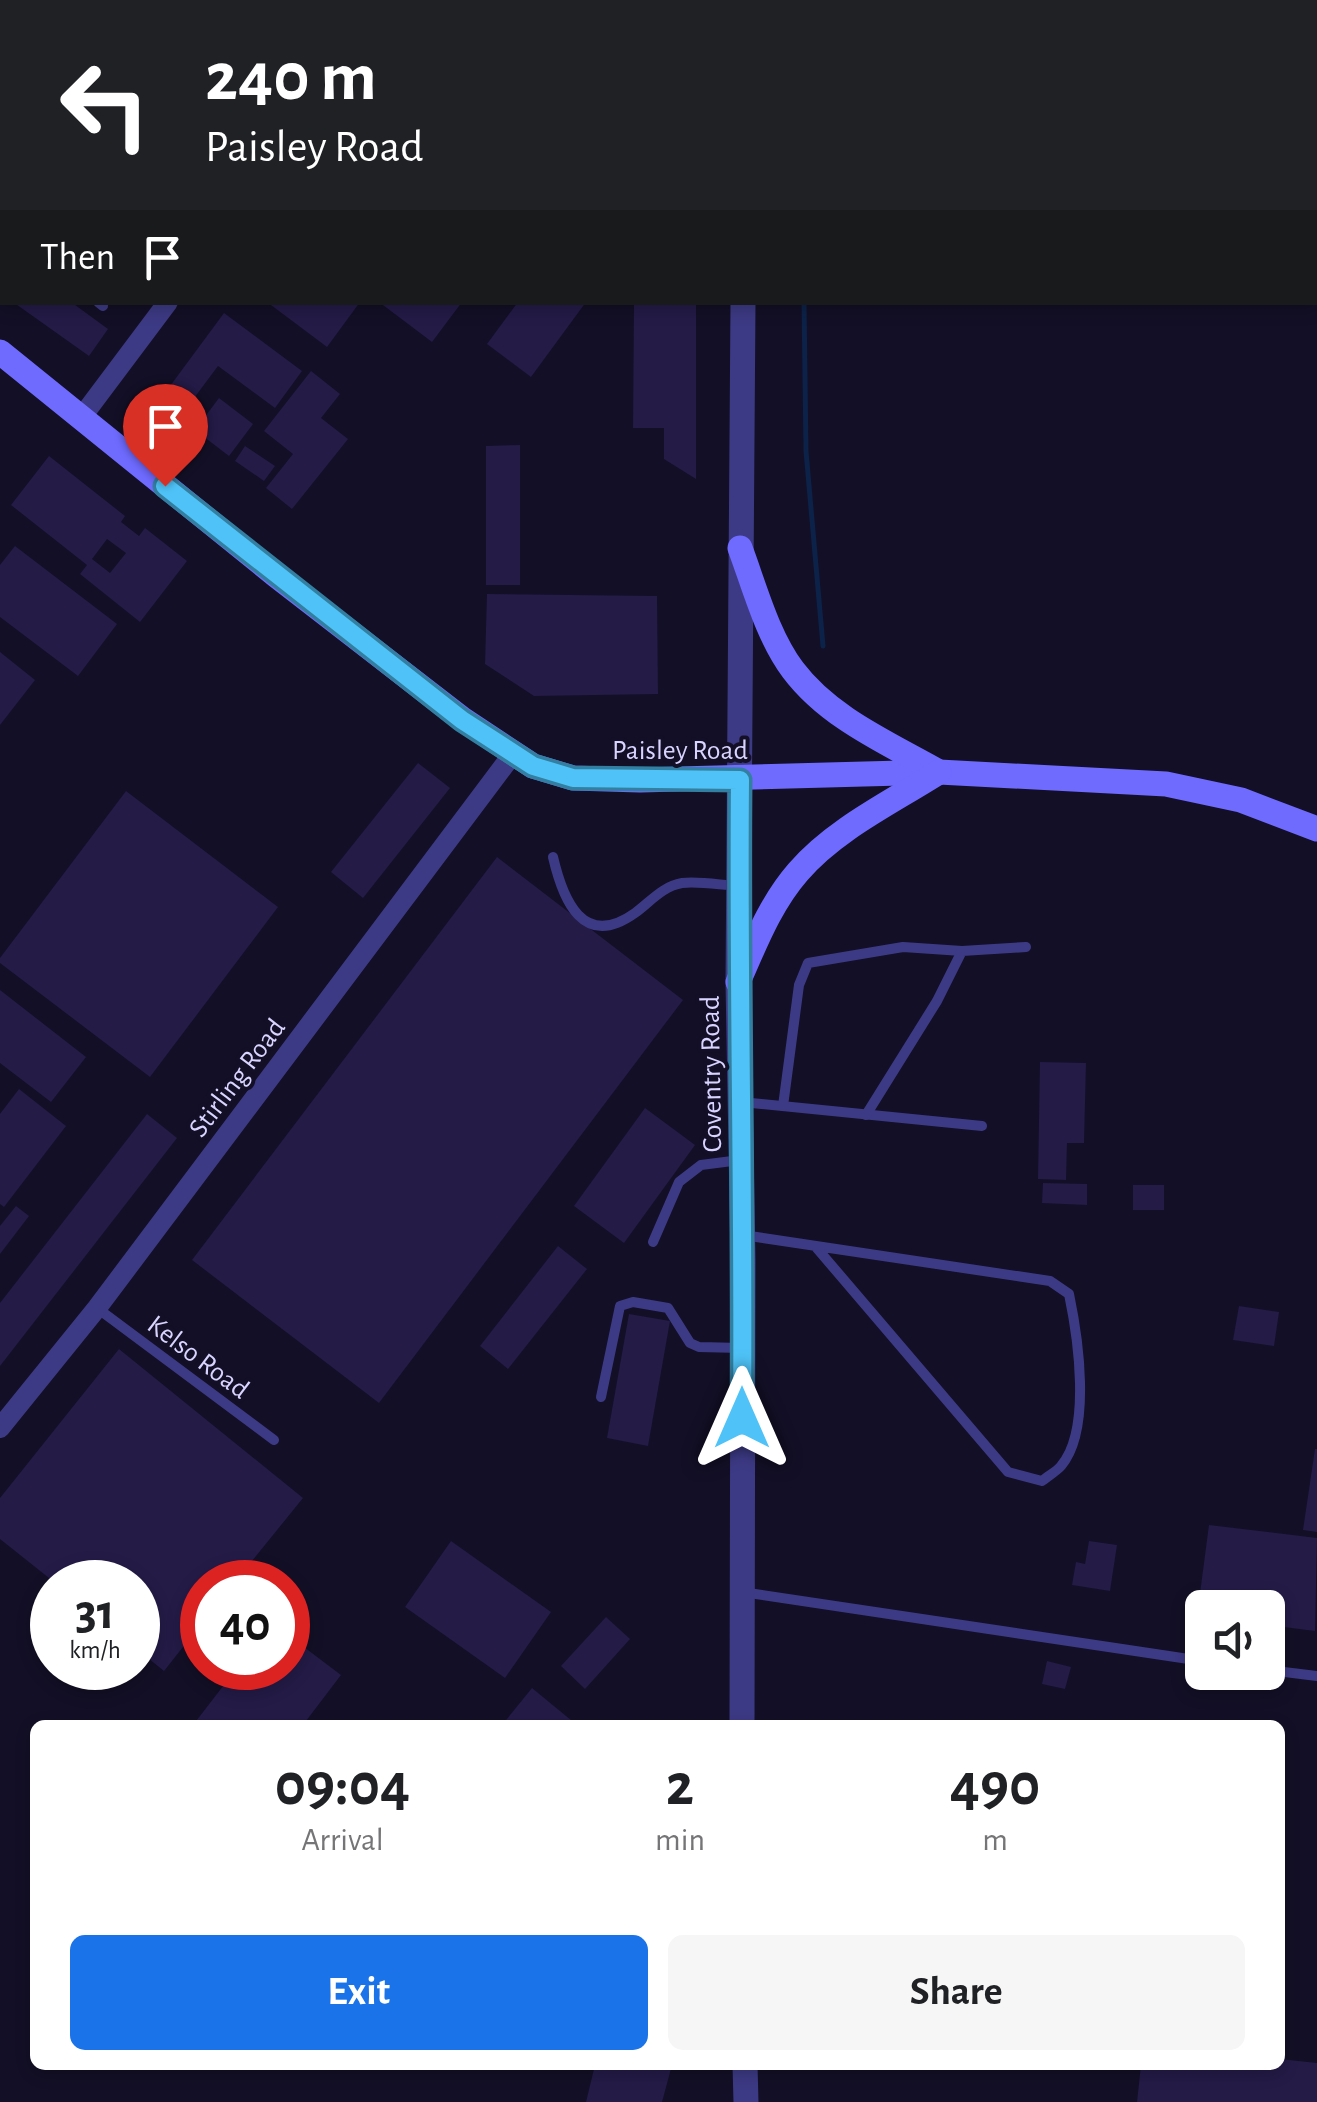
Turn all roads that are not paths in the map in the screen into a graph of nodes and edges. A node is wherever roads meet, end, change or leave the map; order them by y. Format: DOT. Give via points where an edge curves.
graph roads {
  1 [pos="166,305"];
  2 [pos="742,305"];
  3 [pos="0,352"];
  4 [pos="80,418"];
  5 [pos="740,548"];
  6 [pos="512,755"];
  7 [pos="939,772"];
  8 [pos="740,780"];
  9 [pos="1317,829"];
  10 [pos="553,857"];
  11 [pos="739,886"];
  12 [pos="1026,947"];
  13 [pos="962,950"];
  14 [pos="738,982"];
  15 [pos="740,1102"];
  16 [pos="783,1106"];
  17 [pos="866,1116"];
  18 [pos="982,1126"];
  19 [pos="741,1160"];
  20 [pos="742,1235"];
  21 [pos="653,1242"];
  22 [pos="816,1246"];
  23 [pos="96,1308"];
  24 [pos="742,1348"];
  25 [pos="602,1397"];
  26 [pos="0,1428"];
  27 [pos="274,1440"];
  28 [pos="741,1592"];
  29 [pos="1185,1658"];
  30 [pos="1285,1672"];
  31 [pos="1317,1676"];
  32 [pos="742,1720"];
  33 [pos="746,2070"];
  34 [pos="746,2102"];
  1 -- 4 [label="street"];
  2 -- 5 [label="street, Coventry Road"];
  3 -- 4 [label="main road, Paisley Road"];
  4 -- 6 [label="main road, Paisley Road"];
  5 -- 7 [label="main road" via="775,640 810,690 838,715"];
  5 -- 8 [label="street, Coventry Road"];
  6 -- 8 [label="main road, Paisley Road" via="573,778"];
  6 -- 23 [label="street, Stirling Road"];
  7 -- 8 [label="main road, Paisley Road"];
  7 -- 9 [label="main road, Paisley Road" via="1166,784 1241,800"];
  7 -- 14 [label="main road" via="806,863 768,914"];
  8 -- 11 [label="street, Coventry Road"];
  10 -- 11 [label="lane" via="572,910 598,926 632,915 680,883"];
  11 -- 14 [label="street, Coventry Road"];
  12 -- 13 [label="lane"];
  13 -- 16 [label="lane" via="903,947 808,963 799,985"];
  13 -- 17 [label="lane"];
  14 -- 15 [label="street, Coventry Road"];
  15 -- 16 [label="lane"];
  15 -- 19 [label="street, Coventry Road"];
  16 -- 17 [label="lane"];
  17 -- 18 [label="lane"];
  19 -- 20 [label="street, Coventry Road"];
  19 -- 21 [label="lane" via="701,1165 678,1182"];
  20 -- 22 [label="lane"];
  20 -- 24 [label="street, Coventry Road"];
  22 -- 22 [label="lane" via="1050,1282 1069,1294 1078,1339 1078,1428 1063,1465 1042,1480 1008,1472"];
  23 -- 26 [label="street, Stirling Road"];
  23 -- 27 [label="lane, Kelso Road"];
  24 -- 25 [label="lane" via="690,1343 668,1308 620,1306"];
  24 -- 28 [label="street, Coventry Road"];
  28 -- 29 [label="lane"];
  28 -- 32 [label="street, Coventry Road"];
  30 -- 31 [label="lane"];
  33 -- 34 [label="street"];
}
